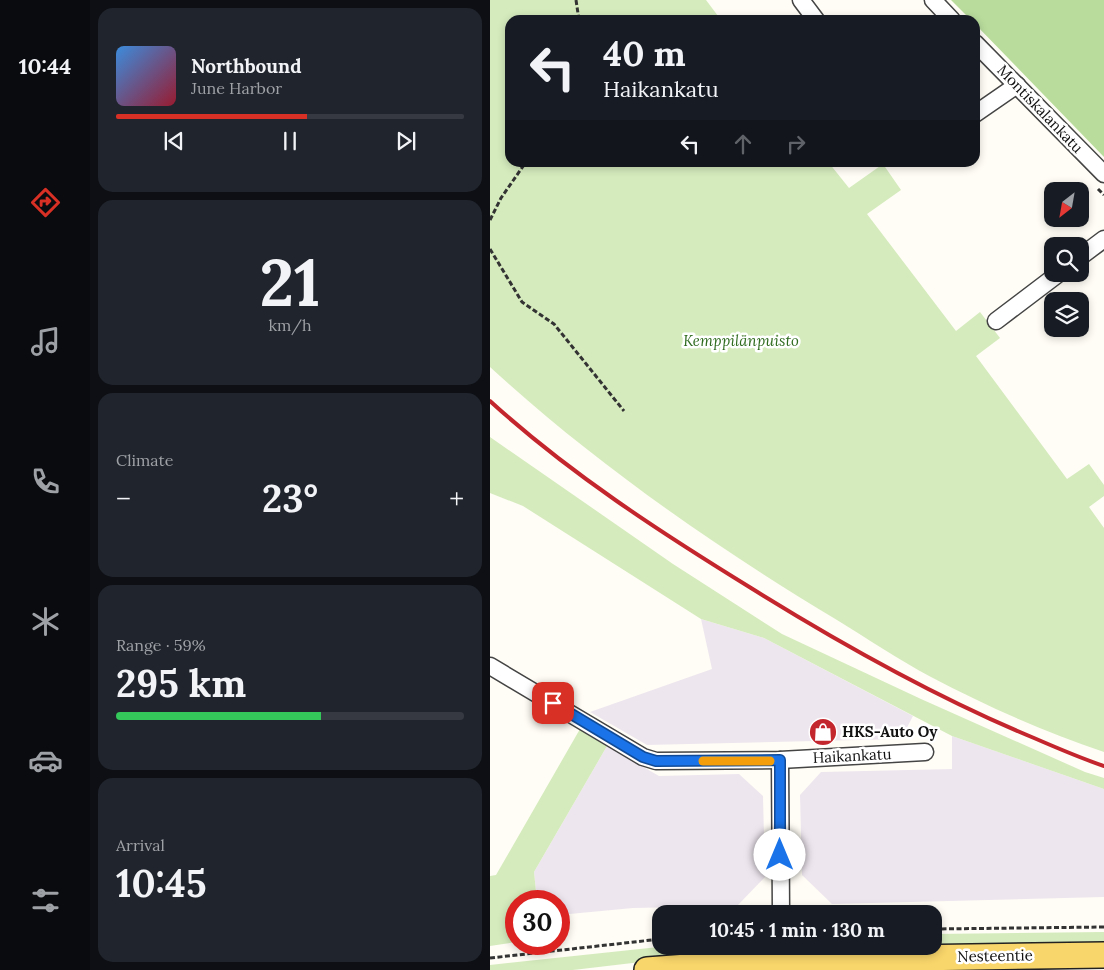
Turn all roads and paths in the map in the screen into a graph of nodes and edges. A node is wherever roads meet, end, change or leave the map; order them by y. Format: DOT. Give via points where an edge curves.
graph roads {
  1 [pos="576,0"];
  2 [pos="801,0"];
  3 [pos="933,0"];
  4 [pos="578,15"];
  5 [pos="812,15"];
  6 [pos="947,15"];
  7 [pos="980,48"];
  8 [pos="1017,85"];
  9 [pos="980,111"];
  10 [pos="523,167"];
  11 [pos="1104,174"];
  12 [pos="490,220"];
  13 [pos="1104,239"];
  14 [pos="490,249"];
  15 [pos="1089,250"];
  16 [pos="1047,282"];
  17 [pos="996,321"];
  18 [pos="624,411"];
  19 [pos="490,666"];
  20 [pos="925,752"];
  21 [pos="780,760"];
  22 [pos="781,905"];
  23 [pos="1104,927"];
  24 [pos="942,929"];
  25 [pos="652,940"];
  26 [pos="1104,955"];
  27 [pos="490,958"];
  28 [pos="783,959"];
  29 [pos="647,970"];
  1 -- 4 [label="path"];
  2 -- 5 [label="street"];
  3 -- 6 [label="street"];
  7 -- 8 [label="street, Montiskalankatu"];
  8 -- 9 [label="street"];
  8 -- 11 [label="street, Montiskalankatu"];
  10 -- 12 [label="path"];
  13 -- 15 [label="street"];
  14 -- 18 [label="path" via="522,302 554,324"];
  16 -- 17 [label="street"];
  19 -- 21 [label="street, Haikankatu" via="649,759"];
  20 -- 21 [label="street, Haikankatu"];
  21 -- 22 [label="street"];
  23 -- 24 [label="path"];
  25 -- 27 [label="path"];
  26 -- 28 [label="main road, Nesteentie"];
  28 -- 29 [label="main road, Nesteentie"];
}
